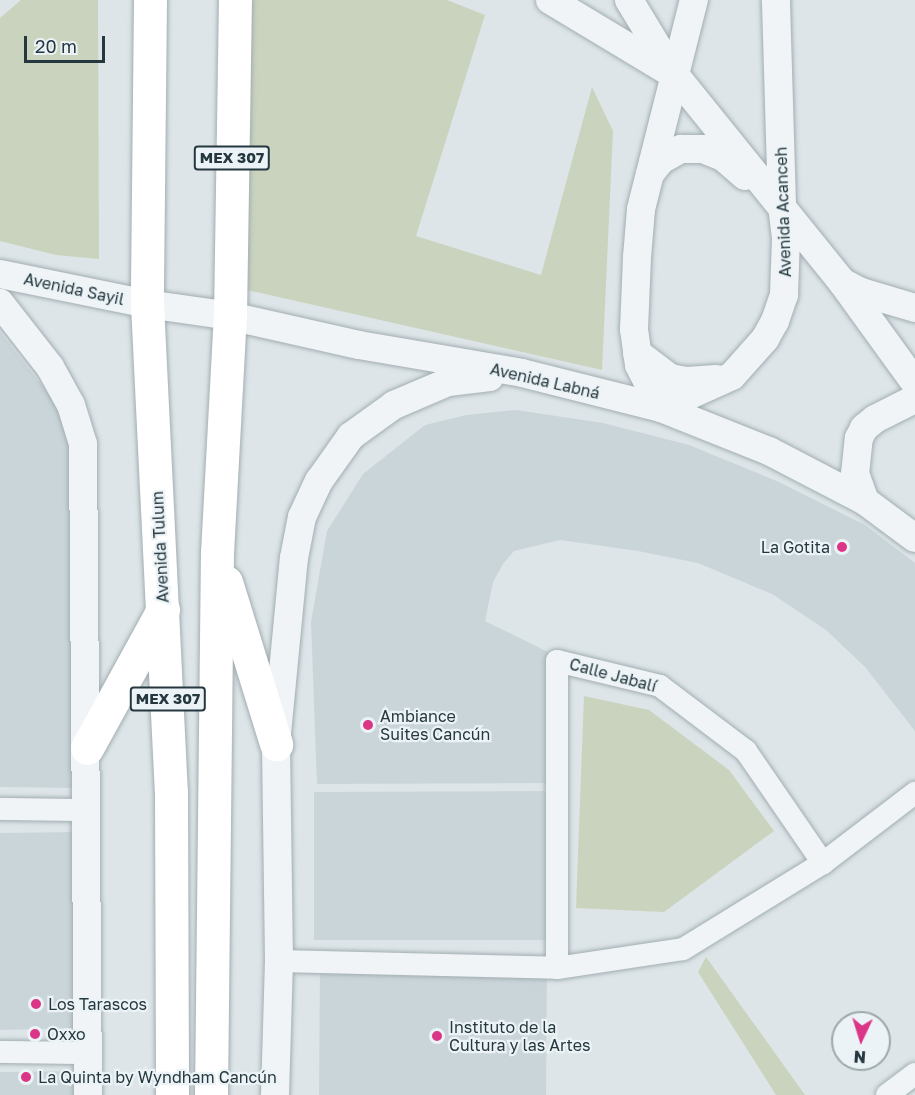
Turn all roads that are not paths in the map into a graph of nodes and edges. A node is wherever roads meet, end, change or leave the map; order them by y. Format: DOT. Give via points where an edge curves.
graph roads {
  1 [pos="150,0"];
  2 [pos="235,0"];
  3 [pos="550,0"];
  4 [pos="629,0"];
  5 [pos="694,0"];
  6 [pos="776,0"];
  7 [pos="675,75"];
  8 [pos="650,174"];
  9 [pos="782,205"];
  10 [pos="0,274"];
  11 [pos="842,282"];
  12 [pos="0,303"];
  13 [pos="147,304"];
  14 [pos="915,308"];
  15 [pos="230,316"];
  16 [pos="638,353"];
  17 [pos="522,373"];
  18 [pos="732,376"];
  19 [pos="915,383"];
  20 [pos="915,399"];
  21 [pos="662,408"];
  22 [pos="865,501"];
  23 [pos="915,538"];
  24 [pos="217,553"];
  25 [pos="163,610"];
  26 [pos="276,744"];
  27 [pos="87,748"];
  28 [pos="915,793"];
  29 [pos="0,809"];
  30 [pos="87,810"];
  31 [pos="823,863"];
  32 [pos="279,961"];
  33 [pos="557,968"];
  34 [pos="0,1052"];
  35 [pos="87,1053"];
  36 [pos="915,1074"];
  37 [pos="88,1095"];
  38 [pos="172,1095"];
  39 [pos="211,1095"];
  40 [pos="275,1095"];
  41 [pos="887,1095"];
  1 -- 13 [label="main road, Avenida Tulum / MEX 307"];
  2 -- 15 [label="main road, MEX 307"];
  3 -- 7 [label="street"];
  4 -- 7 [label="street"];
  5 -- 7 [label="street"];
  6 -- 9 [label="street, Avenida Acanceh"];
  7 -- 8 [label="street"];
  7 -- 9 [label="street"];
  8 -- 9 [label="street" via="662,160 681,149 703,149 723,158"];
  8 -- 16 [label="street" via="641,209 637,257 634,329"];
  9 -- 11 [label="street"];
  9 -- 18 [label="street, Avenida Acanceh" via="786,238 784,295 765,339"];
  10 -- 13 [label="street, Avenida Sayil"];
  11 -- 14 [label="street" via="861,292"];
  11 -- 19 [label="street"];
  12 -- 27 [label="street" via="50,367 71,405 83,444"];
  13 -- 15 [label="street, Avenida Labná"];
  13 -- 25 [label="main road, Avenida Tulum / MEX 307"];
  15 -- 17 [label="street, Avenida Labná" via="359,345"];
  15 -- 24 [label="main road, MEX 307"];
  16 -- 18 [label="street" via="670,378 710,381"];
  16 -- 21 [label="street" via="639,365"];
  17 -- 21 [label="street, Avenida Labná"];
  17 -- 26 [label="street" via="448,382 394,405 351,436 319,481 302,517 294,558"];
  18 -- 21 [label="street, Avenida Acanceh"];
  20 -- 22 [label="street" via="875,419 859,438 855,474"];
  21 -- 22 [label="street, Avenida Labná" via="769,451"];
  22 -- 23 [label="street, Avenida Labná"];
  24 -- 26 [label="main road"];
  24 -- 39 [label="main road, MEX 307"];
  25 -- 27 [label="main road"];
  25 -- 38 [label="main road, Avenida Tulum / MEX 307" via="171,791"];
  26 -- 32 [label="street"];
  27 -- 30 [label="street"];
  28 -- 31 [label="street"];
  29 -- 30 [label="street"];
  30 -- 35 [label="street"];
  31 -- 33 [label="street" via="683,949"];
  31 -- 33 [label="street, Calle Jabalí" via="746,751 660,686 557,661"];
  32 -- 33 [label="street"];
  32 -- 40 [label="street"];
  34 -- 35 [label="street"];
  35 -- 37 [label="street"];
  36 -- 41 [label="street"];
}
